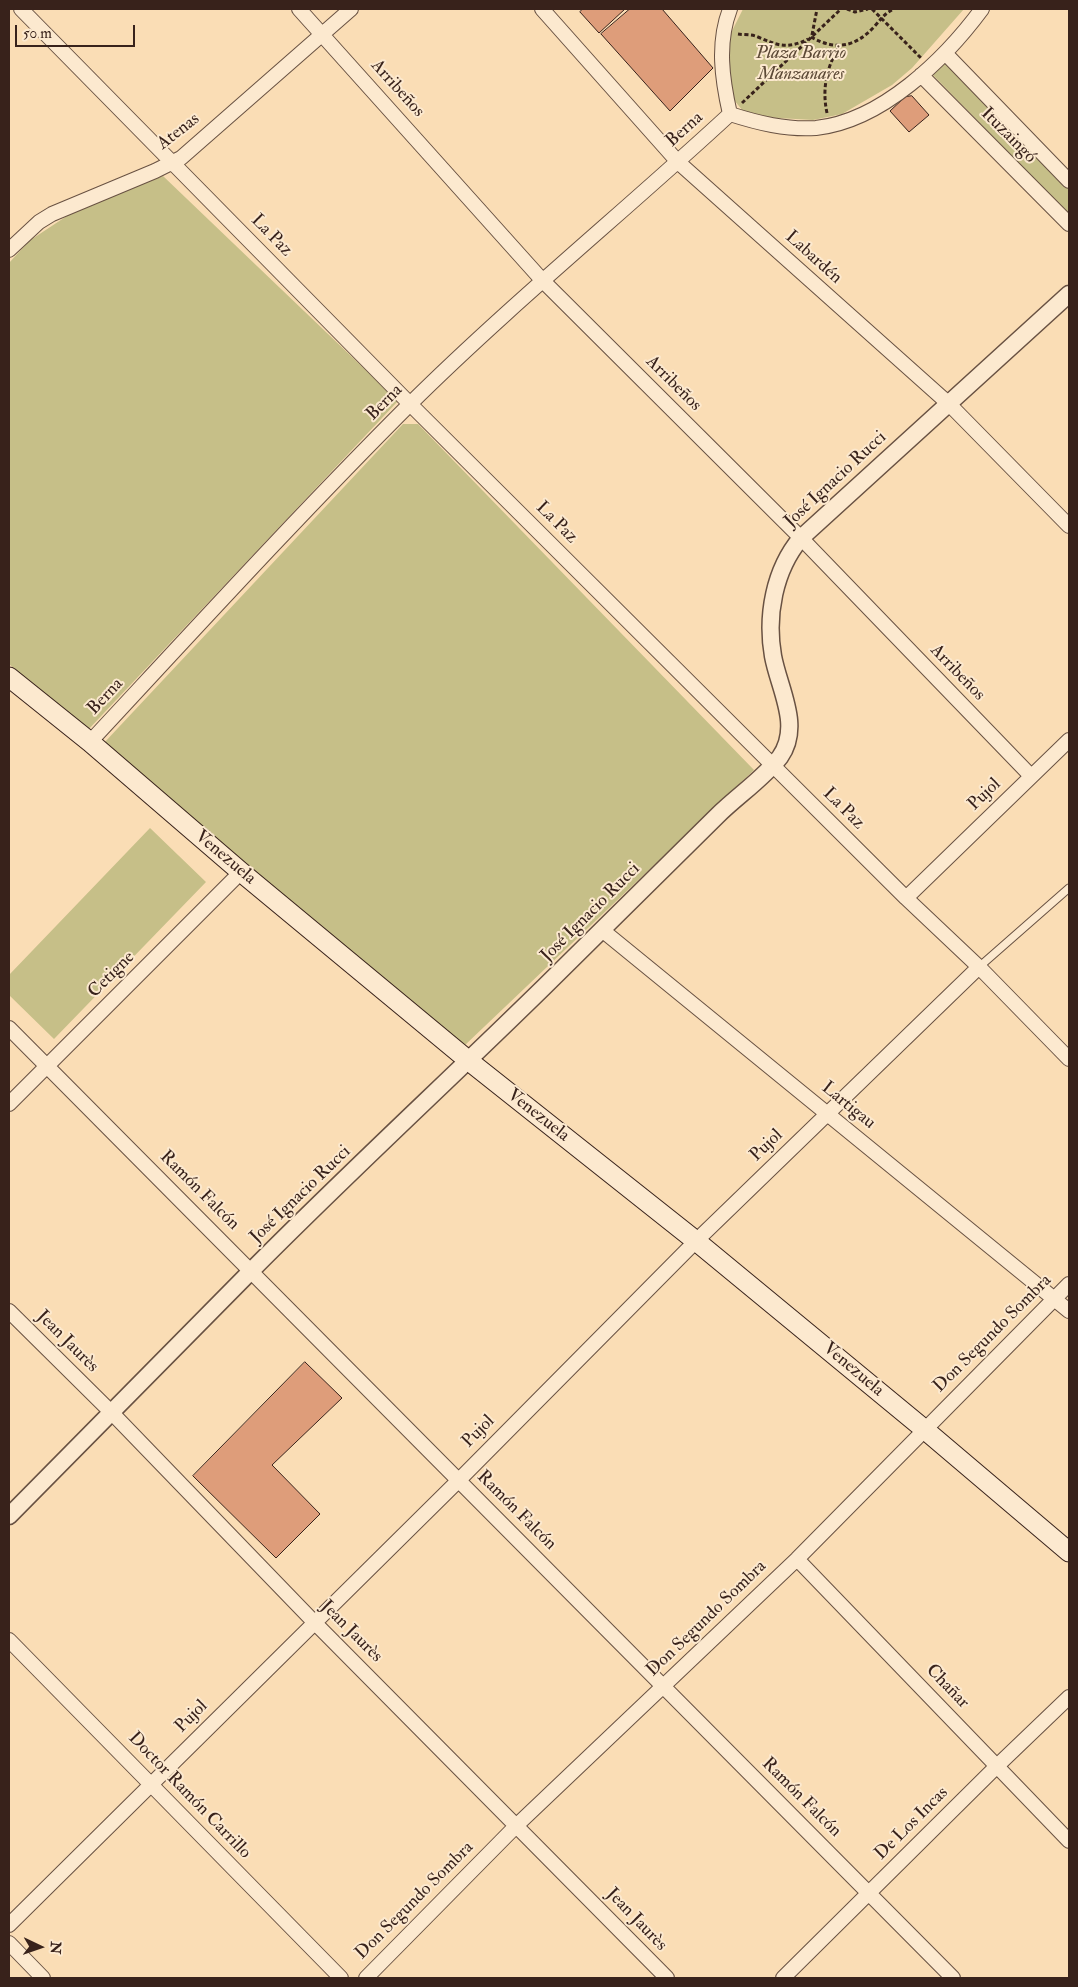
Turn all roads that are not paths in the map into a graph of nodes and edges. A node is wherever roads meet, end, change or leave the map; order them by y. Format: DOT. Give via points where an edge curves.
graph roads {
  1 [pos="21,9"];
  2 [pos="299,9"];
  3 [pos="351,9"];
  4 [pos="542,9"];
  5 [pos="730,9"];
  6 [pos="982,9"];
  7 [pos="322,35"];
  8 [pos="945,53"];
  9 [pos="925,71"];
  10 [pos="730,114"];
  11 [pos="173,162"];
  12 [pos="678,162"];
  13 [pos="1069,181"];
  14 [pos="1069,224"];
  15 [pos="9,250"];
  16 [pos="542,280"];
  17 [pos="1069,294"];
  18 [pos="410,404"];
  19 [pos="949,404"];
  20 [pos="1069,526"];
  21 [pos="801,538"];
  22 [pos="9,677"];
  23 [pos="1069,740"];
  24 [pos="90,742"];
  25 [pos="772,766"];
  26 [pos="1031,776"];
  27 [pos="241,872"];
  28 [pos="1069,888"];
  29 [pos="906,898"];
  30 [pos="602,930"];
  31 [pos="979,967"];
  32 [pos="9,1028"];
  33 [pos="1069,1060"];
  34 [pos="469,1061"];
  35 [pos="47,1066"];
  36 [pos="9,1104"];
  37 [pos="827,1114"];
  38 [pos="696,1241"];
  39 [pos="251,1271"];
  40 [pos="1069,1284"];
  41 [pos="1054,1298"];
  42 [pos="9,1311"];
  43 [pos="1069,1311"];
  44 [pos="112,1413"];
  45 [pos="924,1429"];
  46 [pos="459,1480"];
  47 [pos="9,1516"];
  48 [pos="1069,1552"];
  49 [pos="797,1559"];
  50 [pos="314,1622"];
  51 [pos="9,1640"];
  52 [pos="664,1686"];
  53 [pos="1069,1697"];
  54 [pos="997,1766"];
  55 [pos="151,1784"];
  56 [pos="517,1825"];
  57 [pos="1069,1841"];
  58 [pos="869,1893"];
  59 [pos="9,1925"];
  60 [pos="9,1943"];
  61 [pos="43,1978"];
  62 [pos="341,1978"];
  63 [pos="366,1978"];
  64 [pos="667,1978"];
  65 [pos="783,1978"];
  66 [pos="953,1978"];
  1 -- 11 [label="street, La Paz"];
  2 -- 7 [label="street, Arribeños"];
  3 -- 7 [label="street, Atenas"];
  4 -- 12 [label="street, Labardén"];
  5 -- 10 [label="street, Berna" via="724,24 721,51"];
  6 -- 8 [label="street, Berna"];
  7 -- 11 [label="street, Atenas"];
  7 -- 16 [label="street, Arribeños"];
  8 -- 9 [label="street, Berna"];
  8 -- 13 [label="street, Ituzaingó"];
  9 -- 10 [label="street, Berna" via="870,111 817,128 768,126"];
  9 -- 14 [label="street, Ituzaingó"];
  10 -- 12 [label="street, Berna"];
  11 -- 15 [label="street, Atenas" via="52,214"];
  11 -- 18 [label="street, La Paz"];
  12 -- 16 [label="street, Berna"];
  12 -- 19 [label="street, Labardén"];
  16 -- 18 [label="street, Berna"];
  16 -- 21 [label="street, Arribeños"];
  17 -- 19 [label="street, José Ignacio Rucci"];
  18 -- 24 [label="street, Berna"];
  18 -- 25 [label="street, La Paz"];
  19 -- 20 [label="street, Labardén"];
  19 -- 21 [label="street, José Ignacio Rucci"];
  21 -- 25 [label="street, José Ignacio Rucci" via="782,566 772,607 772,654 790,732 787,747"];
  21 -- 26 [label="street, Arribeños"];
  22 -- 24 [label="main road, Venezuela"];
  23 -- 26 [label="street, Pujol"];
  24 -- 27 [label="main road, Venezuela"];
  25 -- 29 [label="street, La Paz"];
  25 -- 30 [label="street, José Ignacio Rucci"];
  26 -- 29 [label="street, Pujol"];
  27 -- 34 [label="main road, Venezuela"];
  27 -- 35 [label="street, Cetigne"];
  28 -- 31 [label="lane"];
  29 -- 31 [label="street, La Paz"];
  30 -- 34 [label="street, José Ignacio Rucci"];
  30 -- 37 [label="street, Lartigau"];
  31 -- 33 [label="street, La Paz"];
  31 -- 37 [label="street, Pujol"];
  32 -- 35 [label="street, Ramón Falcón"];
  34 -- 38 [label="main road, Venezuela"];
  34 -- 39 [label="street, José Ignacio Rucci"];
  35 -- 36 [label="street, Cetigne"];
  35 -- 39 [label="street, Ramón Falcón"];
  37 -- 38 [label="street, Pujol"];
  37 -- 41 [label="street, Lartigau"];
  38 -- 45 [label="main road, Venezuela"];
  38 -- 46 [label="street, Pujol"];
  39 -- 44 [label="street, José Ignacio Rucci"];
  39 -- 46 [label="street, Ramón Falcón"];
  40 -- 41 [label="street, Don Segundo Sombra"];
  41 -- 43 [label="street, Lartigau"];
  41 -- 45 [label="street, Don Segundo Sombra"];
  42 -- 44 [label="street, Jean Jaurès"];
  44 -- 47 [label="street, José Ignacio Rucci"];
  44 -- 50 [label="street, Jean Jaurès"];
  45 -- 48 [label="main road, Venezuela"];
  45 -- 49 [label="street, Don Segundo Sombra"];
  46 -- 50 [label="street, Pujol"];
  46 -- 52 [label="street, Ramón Falcón"];
  49 -- 52 [label="street, Don Segundo Sombra"];
  49 -- 54 [label="street, Chañar"];
  50 -- 55 [label="street, Pujol"];
  50 -- 56 [label="street, Jean Jaurès"];
  51 -- 55 [label="street, Doctor Ramón Carrillo"];
  52 -- 56 [label="street, Don Segundo Sombra"];
  52 -- 58 [label="street, Ramón Falcón"];
  53 -- 54 [label="street, De Los Incas"];
  54 -- 57 [label="street, Chañar"];
  54 -- 58 [label="street, De Los Incas"];
  55 -- 59 [label="street, Pujol"];
  55 -- 62 [label="street, Doctor Ramón Carrillo"];
  56 -- 63 [label="street, Don Segundo Sombra"];
  56 -- 64 [label="street, Jean Jaurès"];
  58 -- 65 [label="street, De Los Incas"];
  58 -- 66 [label="street, Ramón Falcón"];
  60 -- 61 [label="street"];
}
